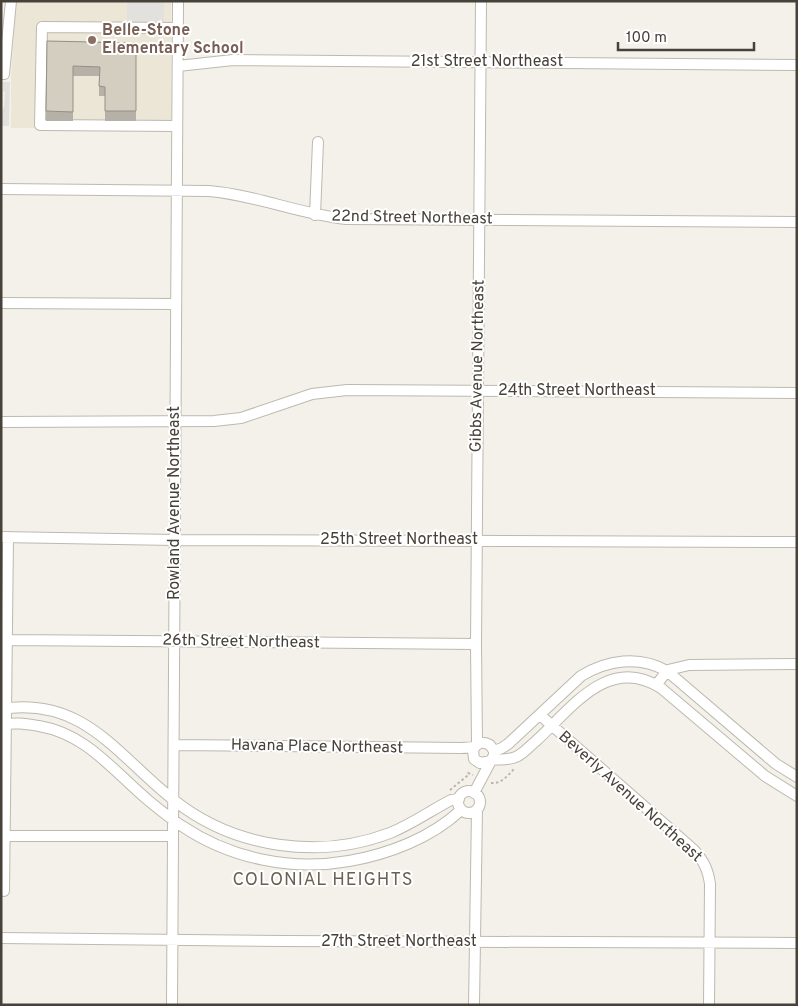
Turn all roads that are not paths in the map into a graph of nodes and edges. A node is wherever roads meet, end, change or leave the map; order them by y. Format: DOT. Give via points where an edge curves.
graph roads {
  1 [pos="11,1"];
  2 [pos="178,1"];
  3 [pos="481,1"];
  4 [pos="178,28"];
  5 [pos="480,62"];
  6 [pos="797,64"];
  7 [pos="178,66"];
  8 [pos="3,74"];
  9 [pos="177,126"];
  10 [pos="318,142"];
  11 [pos="1,189"];
  12 [pos="177,190"];
  13 [pos="315,215"];
  14 [pos="480,220"];
  15 [pos="797,222"];
  16 [pos="1,303"];
  17 [pos="176,304"];
  18 [pos="478,391"];
  19 [pos="797,393"];
  20 [pos="1,422"];
  21 [pos="175,422"];
  22 [pos="5,537"];
  23 [pos="175,540"];
  24 [pos="477,540"];
  25 [pos="797,542"];
  26 [pos="7,640"];
  27 [pos="174,642"];
  28 [pos="476,644"];
  29 [pos="797,664"];
  30 [pos="667,671"];
  31 [pos="656,685"];
  32 [pos="4,708"];
  33 [pos="540,715"];
  34 [pos="4,724"];
  35 [pos="552,726"];
  36 [pos="174,745"];
  37 [pos="477,747"];
  38 [pos="490,759"];
  39 [pos="776,764"];
  40 [pos="765,776"];
  41 [pos="797,777"];
  42 [pos="470,792"];
  43 [pos="797,796"];
  44 [pos="459,799"];
  45 [pos="174,800"];
  46 [pos="469,811"];
  47 [pos="174,820"];
  48 [pos="5,836"];
  49 [pos="173,836"];
  50 [pos="322,847"];
  51 [pos="323,864"];
  52 [pos="4,892"];
  53 [pos="1,938"];
  54 [pos="173,940"];
  55 [pos="475,942"];
  56 [pos="710,942"];
  57 [pos="797,942"];
  58 [pos="172,1005"];
  59 [pos="474,1005"];
  60 [pos="709,1005"];
  1 -- 8 [label="street"];
  2 -- 4 [label="street, Rowland Avenue Northeast"];
  3 -- 5 [label="street, Gibbs Avenue Northeast"];
  4 -- 7 [label="street, Rowland Avenue Northeast"];
  4 -- 9 [label="street" via="42,27 40,125"];
  5 -- 6 [label="street, 21st Street Northeast"];
  5 -- 7 [label="street, 21st Street Northeast" via="234,60"];
  5 -- 14 [label="street, Gibbs Avenue Northeast"];
  7 -- 9 [label="street, Rowland Avenue Northeast"];
  9 -- 12 [label="street, Rowland Avenue Northeast"];
  10 -- 13 [label="street"];
  11 -- 12 [label="street, 22nd Street Northeast"];
  12 -- 13 [label="street, 22nd Street Northeast" via="233,193"];
  12 -- 17 [label="street, Rowland Avenue Northeast"];
  13 -- 14 [label="street, 22nd Street Northeast" via="346,219"];
  14 -- 15 [label="street, 22nd Street Northeast"];
  14 -- 18 [label="street, Gibbs Avenue Northeast"];
  16 -- 17 [label="street"];
  17 -- 21 [label="street, Rowland Avenue Northeast"];
  18 -- 19 [label="street, 24th Street Northeast"];
  18 -- 21 [label="street, 24th Street Northeast" via="327,392 241,418"];
  18 -- 24 [label="street, Gibbs Avenue Northeast"];
  20 -- 21 [label="street, 24th Street Northeast"];
  21 -- 23 [label="street, Rowland Avenue Northeast"];
  22 -- 23 [label="street, 25th Street Northeast"];
  22 -- 26 [label="street"];
  23 -- 24 [label="street, 25th Street Northeast"];
  23 -- 27 [label="street, Rowland Avenue Northeast"];
  24 -- 25 [label="street, 25th Street Northeast"];
  24 -- 28 [label="street, Gibbs Avenue Northeast"];
  26 -- 27 [label="street, 26th Street Northeast"];
  26 -- 32 [label="street"];
  27 -- 28 [label="street, 26th Street Northeast"];
  27 -- 36 [label="street, Rowland Avenue Northeast"];
  28 -- 37 [label="street, Gibbs Avenue Northeast"];
  29 -- 30 [label="street" via="697,664"];
  30 -- 31 [label="street"];
  30 -- 33 [label="street" via="641,662 616,662 602,666 581,676"];
  30 -- 39 [label="street"];
  31 -- 35 [label="street" via="632,678 603,683 589,691"];
  31 -- 40 [label="street"];
  32 -- 34 [label="street"];
  32 -- 45 [label="street" via="38,708 79,720 107,739"];
  33 -- 35 [label="street, Beverly Avenue Northeast"];
  33 -- 38 [label="street"];
  34 -- 47 [label="street" via="22,723 68,734 105,760 148,801"];
  34 -- 48 [label="street"];
  35 -- 38 [label="street" via="518,756"];
  35 -- 56 [label="street, Beverly Avenue Northeast" via="703,861 710,884"];
  36 -- 37 [label="street, Havana Place Northeast"];
  36 -- 45 [label="street, Rowland Avenue Northeast"];
  37 -- 38 [label="street" via="490,745"];
  37 -- 38 [label="street" via="476,761"];
  38 -- 42 [label="street"];
  39 -- 40 [label="street"];
  39 -- 41 [label="street"];
  40 -- 43 [label="street"];
  42 -- 44 [label="street" via="462,794"];
  42 -- 46 [label="street" via="477,795 480,802"];
  44 -- 46 [label="street" via="458,805"];
  44 -- 50 [label="street" via="450,800 389,833"];
  45 -- 47 [label="street, Rowland Avenue Northeast"];
  45 -- 50 [label="street" via="203,820 237,834 270,844"];
  46 -- 51 [label="street" via="395,849"];
  46 -- 55 [label="street" via="476,826"];
  47 -- 49 [label="street, Rowland Avenue Northeast"];
  47 -- 51 [label="street" via="208,842 248,856 276,862"];
  48 -- 49 [label="street"];
  48 -- 52 [label="street"];
  49 -- 54 [label="street, Rowland Avenue Northeast"];
  50 -- 51 [label="street"];
  53 -- 54 [label="street, 27th Street Northeast"];
  54 -- 55 [label="street, 27th Street Northeast"];
  54 -- 58 [label="street, Rowland Avenue Northeast"];
  55 -- 56 [label="street, 27th Street Northeast"];
  55 -- 59 [label="street"];
  56 -- 57 [label="street, 27th Street Northeast"];
  56 -- 60 [label="street, Beverly Avenue Northeast"];
}
